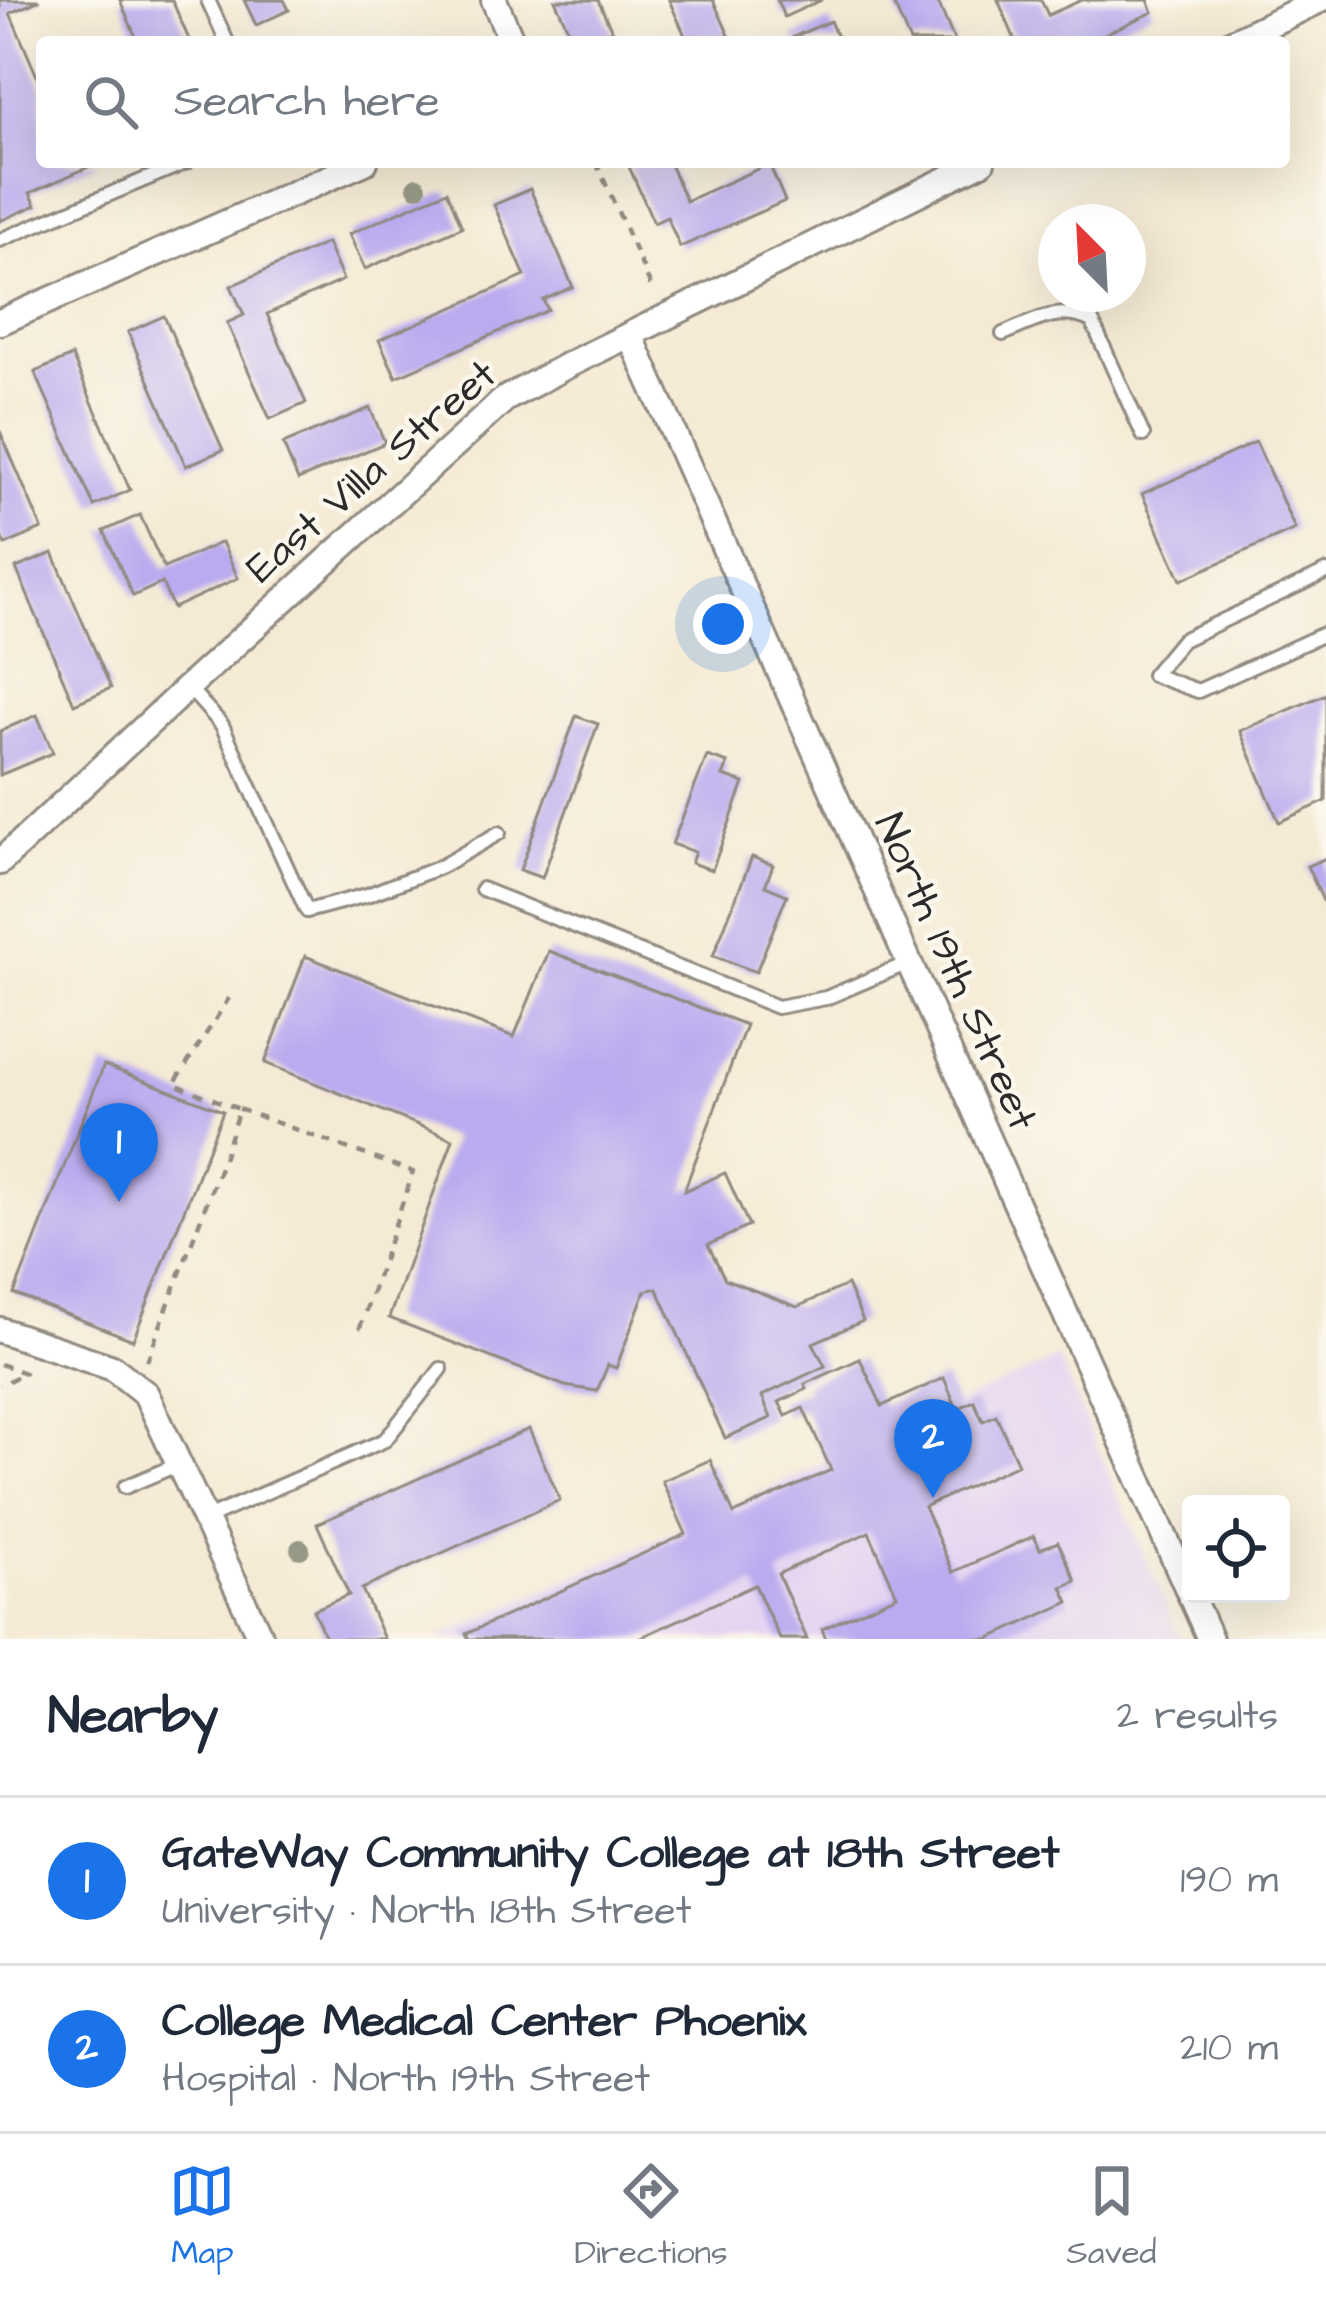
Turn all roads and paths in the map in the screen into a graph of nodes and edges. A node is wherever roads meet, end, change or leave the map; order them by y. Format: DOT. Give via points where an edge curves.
graph roads {
  1 [pos="208,0"];
  2 [pos="494,0"];
  3 [pos="1320,0"];
  4 [pos="223,36"];
  5 [pos="509,36"];
  6 [pos="1245,36"];
  7 [pos="173,168"];
  8 [pos="351,168"];
  9 [pos="599,168"];
  10 [pos="970,168"];
  11 [pos="0,240"];
  12 [pos="653,291"];
  13 [pos="0,322"];
  14 [pos="1003,334"];
  15 [pos="630,335"];
  16 [pos="1143,435"];
  17 [pos="1326,572"];
  18 [pos="1326,633"];
  19 [pos="188,687"];
  20 [pos="40,824"];
  21 [pos="0,832"];
  22 [pos="500,833"];
  23 [pos="0,862"];
  24 [pos="482,889"];
  25 [pos="908,963"];
  26 [pos="229,998"];
  27 [pos="238,1109"];
  28 [pos="0,1330"];
  29 [pos="357,1336"];
  30 [pos="147,1361"];
  31 [pos="0,1364"];
  32 [pos="441,1369"];
  33 [pos="0,1385"];
  34 [pos="180,1463"];
  35 [pos="125,1487"];
  36 [pos="205,1519"];
  37 [pos="261,1639"];
  38 [pos="1210,1639"];
  1 -- 4 [label="lane"];
  2 -- 5 [label="street"];
  3 -- 6 [label="street"];
  7 -- 11 [label="lane"];
  8 -- 13 [label="street"];
  9 -- 12 [label="path"];
  10 -- 15 [label="street, East Villa Street"];
  14 -- 16 [label="lane" via="1055,312 1092,321"];
  15 -- 19 [label="street, East Villa Street" via="505,400"];
  15 -- 25 [label="street, North 19th Street"];
  17 -- 18 [label="lane" via="1181,640 1153,675 1198,692"];
  19 -- 20 [label="street, East Villa Street"];
  19 -- 22 [label="lane" via="222,724 307,911 440,867"];
  20 -- 21 [label="street"];
  20 -- 23 [label="street, East Villa Street"];
  24 -- 25 [label="lane" via="777,1007 826,998"];
  25 -- 38 [label="street, North 19th Street"];
  26 -- 27 [label="path" via="174,1084"];
  27 -- 29 [label="path" via="413,1172"];
  27 -- 30 [label="path"];
  28 -- 34 [label="street" via="113,1368 146,1394"];
  31 -- 33 [label="path" via="25,1373"];
  32 -- 36 [label="lane" via="385,1439"];
  34 -- 35 [label="lane"];
  34 -- 36 [label="street"];
  36 -- 37 [label="street"];
}
